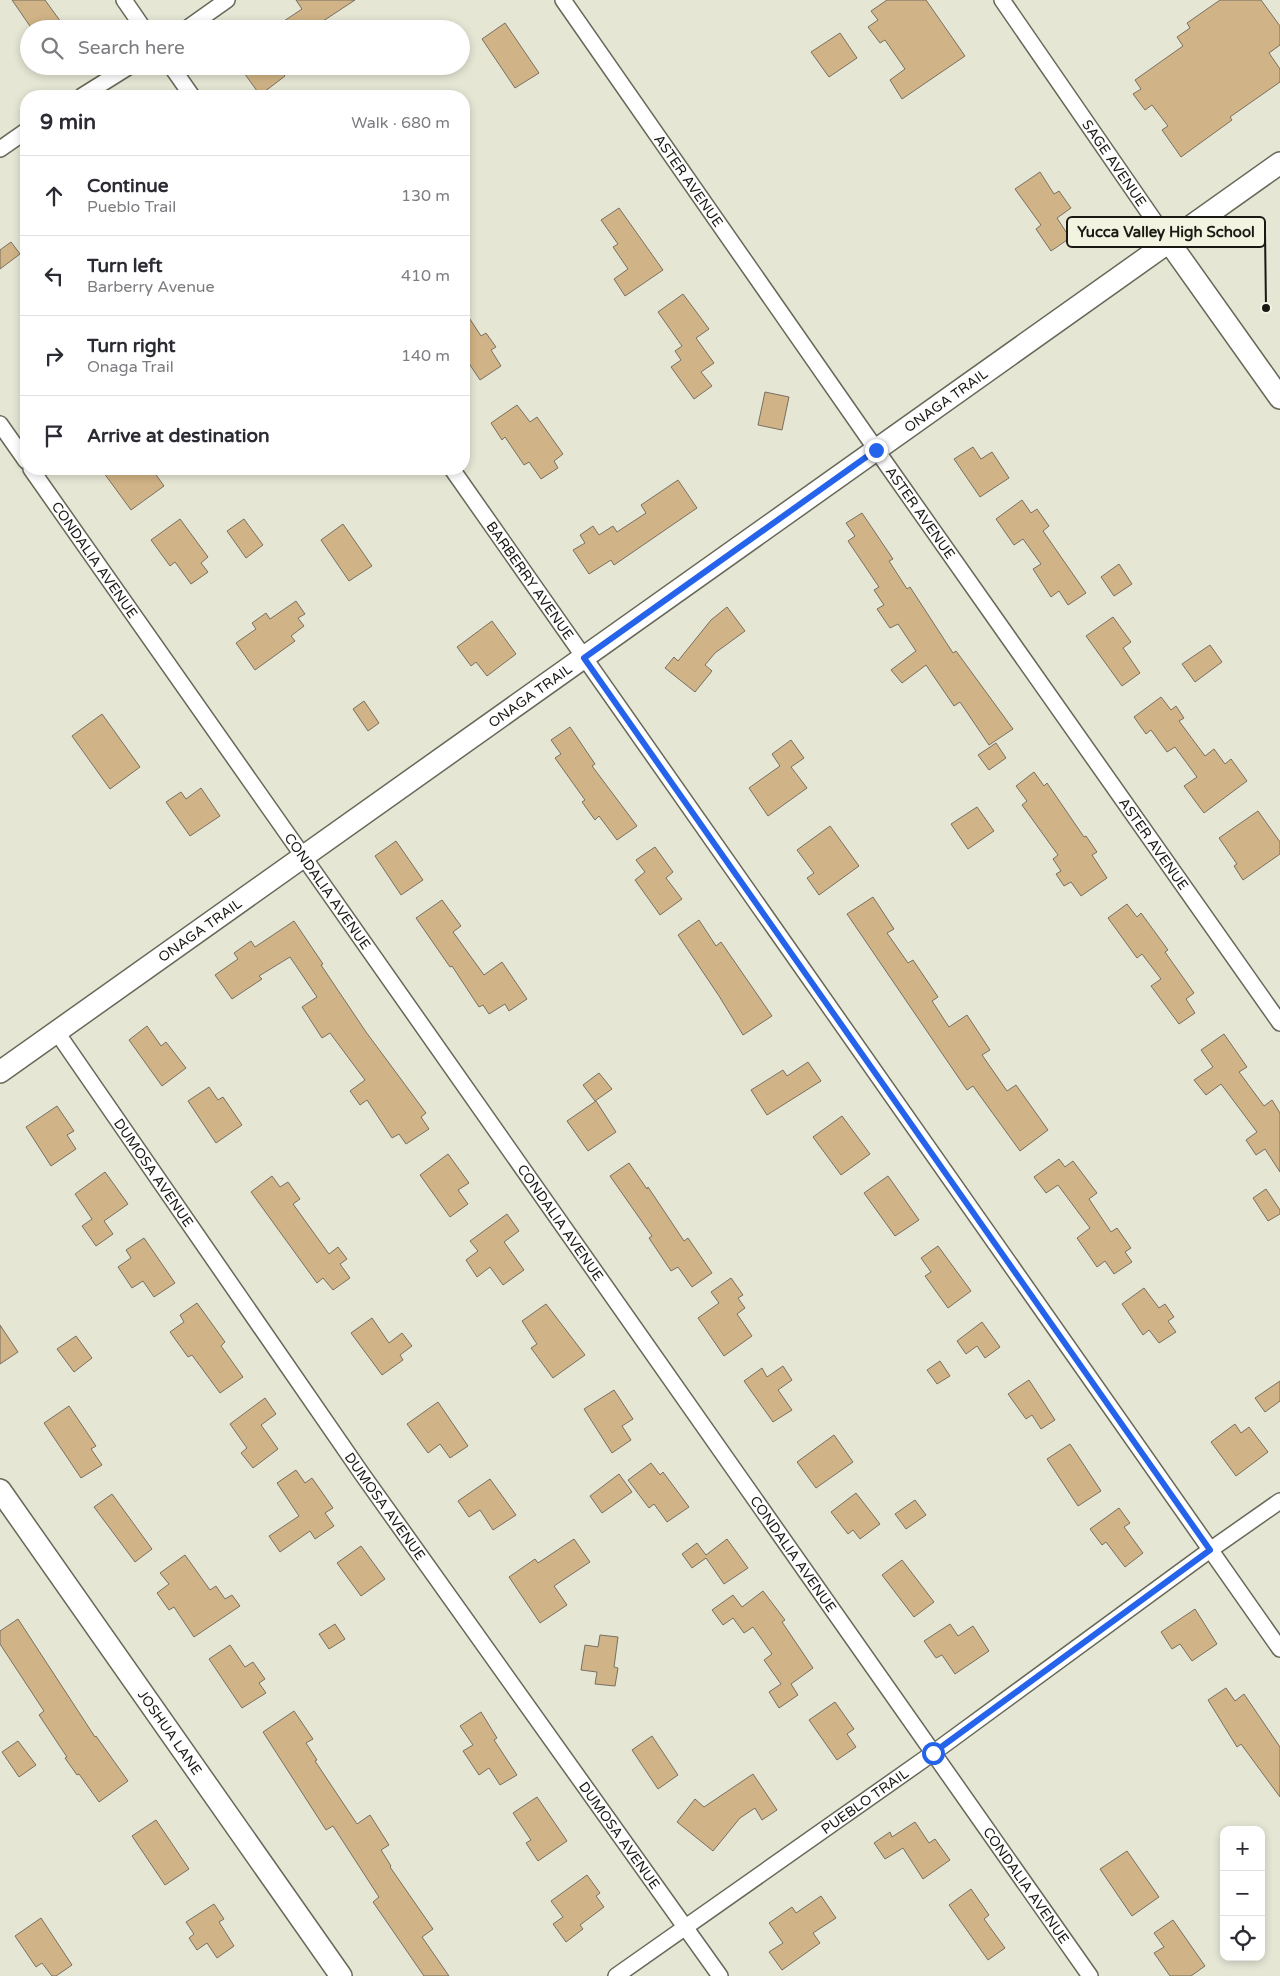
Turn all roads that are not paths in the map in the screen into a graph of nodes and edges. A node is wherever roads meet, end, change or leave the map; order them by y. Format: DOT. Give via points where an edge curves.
graph roads {
  1 [pos="124,0"];
  2 [pos="227,0"];
  3 [pos="563,0"];
  4 [pos="1002,0"];
  5 [pos="138,20"];
  6 [pos="199,20"];
  7 [pos="116,75"];
  8 [pos="177,75"];
  9 [pos="92,90"];
  10 [pos="188,90"];
  11 [pos="20,135"];
  12 [pos="0,149"];
  13 [pos="1280,163"];
  14 [pos="1169,242"];
  15 [pos="1280,398"];
  16 [pos="0,424"];
  17 [pos="876,450"];
  18 [pos="20,453"];
  19 [pos="35,475"];
  20 [pos="456,475"];
  21 [pos="584,658"];
  22 [pos="304,856"];
  23 [pos="1280,1023"];
  24 [pos="56,1031"];
  25 [pos="0,1072"];
  26 [pos="0,1490"];
  27 [pos="1280,1500"];
  28 [pos="1210,1550"];
  29 [pos="1280,1649"];
  30 [pos="933,1753"];
  31 [pos="685,1927"];
  32 [pos="341,1976"];
  33 [pos="616,1976"];
  34 [pos="720,1976"];
  35 [pos="1090,1976"];
  1 -- 5 [label="street"];
  2 -- 6 [label="street"];
  3 -- 17 [label="street, ASTER AVENUE"];
  4 -- 14 [label="street, SAGE AVENUE"];
  7 -- 9 [label="street"];
  8 -- 10 [label="street"];
  11 -- 12 [label="street"];
  13 -- 14 [label="street, ONAGA TRAIL"];
  14 -- 15 [label="street, SAGE AVENUE"];
  14 -- 17 [label="street, ONAGA TRAIL"];
  16 -- 18 [label="street"];
  17 -- 21 [label="street, ONAGA TRAIL"];
  17 -- 23 [label="street, ASTER AVENUE"];
  19 -- 22 [label="street, CONDALIA AVENUE"];
  20 -- 21 [label="street, BARBERRY AVENUE"];
  21 -- 22 [label="street, ONAGA TRAIL"];
  21 -- 28 [label="street, BARBERRY AVENUE"];
  22 -- 24 [label="street, ONAGA TRAIL"];
  22 -- 30 [label="street, CONDALIA AVENUE"];
  24 -- 25 [label="street, ONAGA TRAIL"];
  24 -- 31 [label="street, DUMOSA AVENUE" via="362,1474"];
  26 -- 32 [label="street, JOSHUA LANE"];
  27 -- 28 [label="street, PUEBLO TRAIL"];
  28 -- 29 [label="street, BARBERRY AVENUE"];
  28 -- 30 [label="street, PUEBLO TRAIL"];
  30 -- 31 [label="street, PUEBLO TRAIL"];
  30 -- 35 [label="street, CONDALIA AVENUE"];
  31 -- 33 [label="street, PUEBLO TRAIL"];
  31 -- 34 [label="street, DUMOSA AVENUE"];
}
